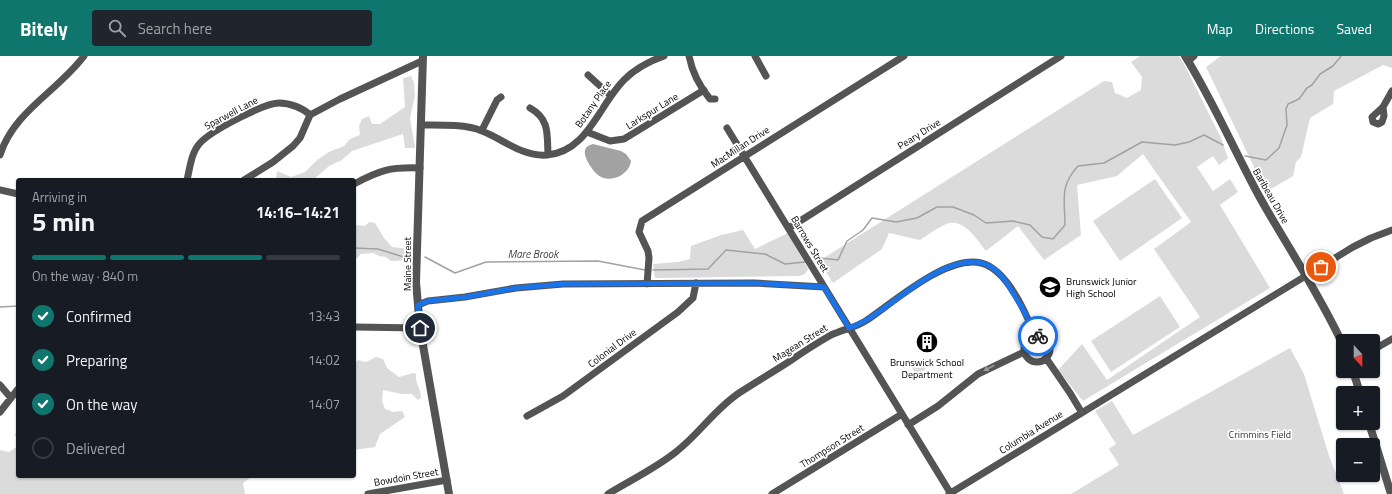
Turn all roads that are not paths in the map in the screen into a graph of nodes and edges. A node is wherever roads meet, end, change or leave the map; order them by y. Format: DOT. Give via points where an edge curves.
graph roads {
  1 [pos="84,56"];
  2 [pos="664,56"];
  3 [pos="689,56"];
  4 [pos="755,56"];
  5 [pos="904,56"];
  6 [pos="1061,56"];
  7 [pos="1189,58"];
  8 [pos="423,59"];
  9 [pos="588,75"];
  10 [pos="766,76"];
  11 [pos="704,90"];
  12 [pos="1392,92"];
  13 [pos="610,95"];
  14 [pos="501,97"];
  15 [pos="715,100"];
  16 [pos="1383,107"];
  17 [pos="530,108"];
  18 [pos="310,115"];
  19 [pos="421,125"];
  20 [pos="727,128"];
  21 [pos="482,130"];
  22 [pos="587,132"];
  23 [pos="0,155"];
  24 [pos="548,155"];
  25 [pos="744,156"];
  26 [pos="420,168"];
  27 [pos="188,178"];
  28 [pos="247,178"];
  29 [pos="356,183"];
  30 [pos="0,190"];
  31 [pos="16,194"];
  32 [pos="789,228"];
  33 [pos="1392,230"];
  34 [pos="1306,276"];
  35 [pos="647,284"];
  36 [pos="696,284"];
  37 [pos="824,287"];
  38 [pos="418,305"];
  39 [pos="356,327"];
  40 [pos="420,328"];
  41 [pos="849,328"];
  42 [pos="1338,334"];
  43 [pos="1035,336"];
  44 [pos="1392,339"];
  45 [pos="1380,346"];
  46 [pos="1024,352"];
  47 [pos="1046,358"];
  48 [pos="0,385"];
  49 [pos="16,392"];
  50 [pos="12,398"];
  51 [pos="0,412"];
  52 [pos="1082,413"];
  53 [pos="902,414"];
  54 [pos="527,416"];
  55 [pos="908,425"];
  56 [pos="1372,430"];
  57 [pos="447,480"];
  58 [pos="368,494"];
  59 [pos="449,494"];
  60 [pos="608,494"];
  61 [pos="772,494"];
  62 [pos="950,494"];
  63 [pos="1391,494"];
  1 -- 23 [label="street" via="69,74 22,117 8,135"];
  2 -- 13 [label="street, Botany Place" via="635,70"];
  3 -- 11 [label="street" via="696,78"];
  4 -- 10 [label="street"];
  5 -- 25 [label="street, MacMillan Drive"];
  6 -- 32 [label="street, Peary Drive"];
  7 -- 34 [label="street, Baribeau Drive" via="1254,186"];
  8 -- 18 [label="street"];
  8 -- 19 [label="street, Maine Street"];
  9 -- 13 [label="street"];
  11 -- 15 [label="street" via="710,99"];
  11 -- 22 [label="street, Larkspur Lane" via="624,140 610,141"];
  12 -- 16 [label="street"];
  13 -- 22 [label="street, Botany Place"];
  14 -- 21 [label="street"];
  17 -- 24 [label="street" via="539,114 545,123"];
  18 -- 27 [label="street, Sparwell Lane" via="300,108 279,103 265,106 237,120 206,137 199,144"];
  18 -- 28 [label="street" via="300,138 293,146"];
  19 -- 21 [label="street, Botany Place"];
  19 -- 26 [label="street, Maine Street"];
  20 -- 25 [label="street, Barrows Street"];
  21 -- 24 [label="street, Botany Place" via="528,153"];
  22 -- 24 [label="street, Botany Place" via="566,149"];
  25 -- 32 [label="street, Barrows Street"];
  25 -- 35 [label="street, MacMillan Drive" via="642,221 639,232 649,258"];
  26 -- 29 [label="street" via="385,169"];
  26 -- 38 [label="street, Maine Street" via="416,282"];
  30 -- 31 [label="street"];
  32 -- 37 [label="street, Barrows Street"];
  33 -- 34 [label="street, Columbia Avenue" via="1353,247"];
  34 -- 42 [label="street, Baribeau Drive"];
  34 -- 52 [label="street, Columbia Avenue"];
  35 -- 36 [label="street"];
  35 -- 38 [label="street" via="547,285 428,301"];
  36 -- 37 [label="street" via="785,284"];
  36 -- 54 [label="street, Colonial Drive" via="693,298 678,312 569,392"];
  37 -- 41 [label="street, Barrows Street"];
  38 -- 40 [label="street, Maine Street"];
  39 -- 40 [label="street"];
  40 -- 57 [label="street, Maine Street"];
  41 -- 43 [label="street, Magean Street" via="866,321 919,283 941,271 960,263 975,262 991,267 1000,275 1023,308"];
  41 -- 53 [label="street, Barrows Street"];
  41 -- 60 [label="street, Magean Street" via="829,336 739,393 677,452"];
  43 -- 46 [label="street" via="1026,341"];
  43 -- 47 [label="street" via="1049,342 1050,349"];
  44 -- 45 [label="street"];
  46 -- 47 [label="street" via="1033,361"];
  46 -- 55 [label="street, one-way" via="978,374 938,406"];
  47 -- 52 [label="street"];
  48 -- 50 [label="street"];
  49 -- 50 [label="street"];
  50 -- 51 [label="street"];
  52 -- 62 [label="street, Columbia Avenue"];
  53 -- 55 [label="street, Barrows Street"];
  53 -- 61 [label="street, Thompson Street"];
  55 -- 62 [label="street, Barrows Street"];
  56 -- 63 [label="street"];
  57 -- 58 [label="street, Bowdoin Street"];
  57 -- 59 [label="street, Maine Street"];
}
